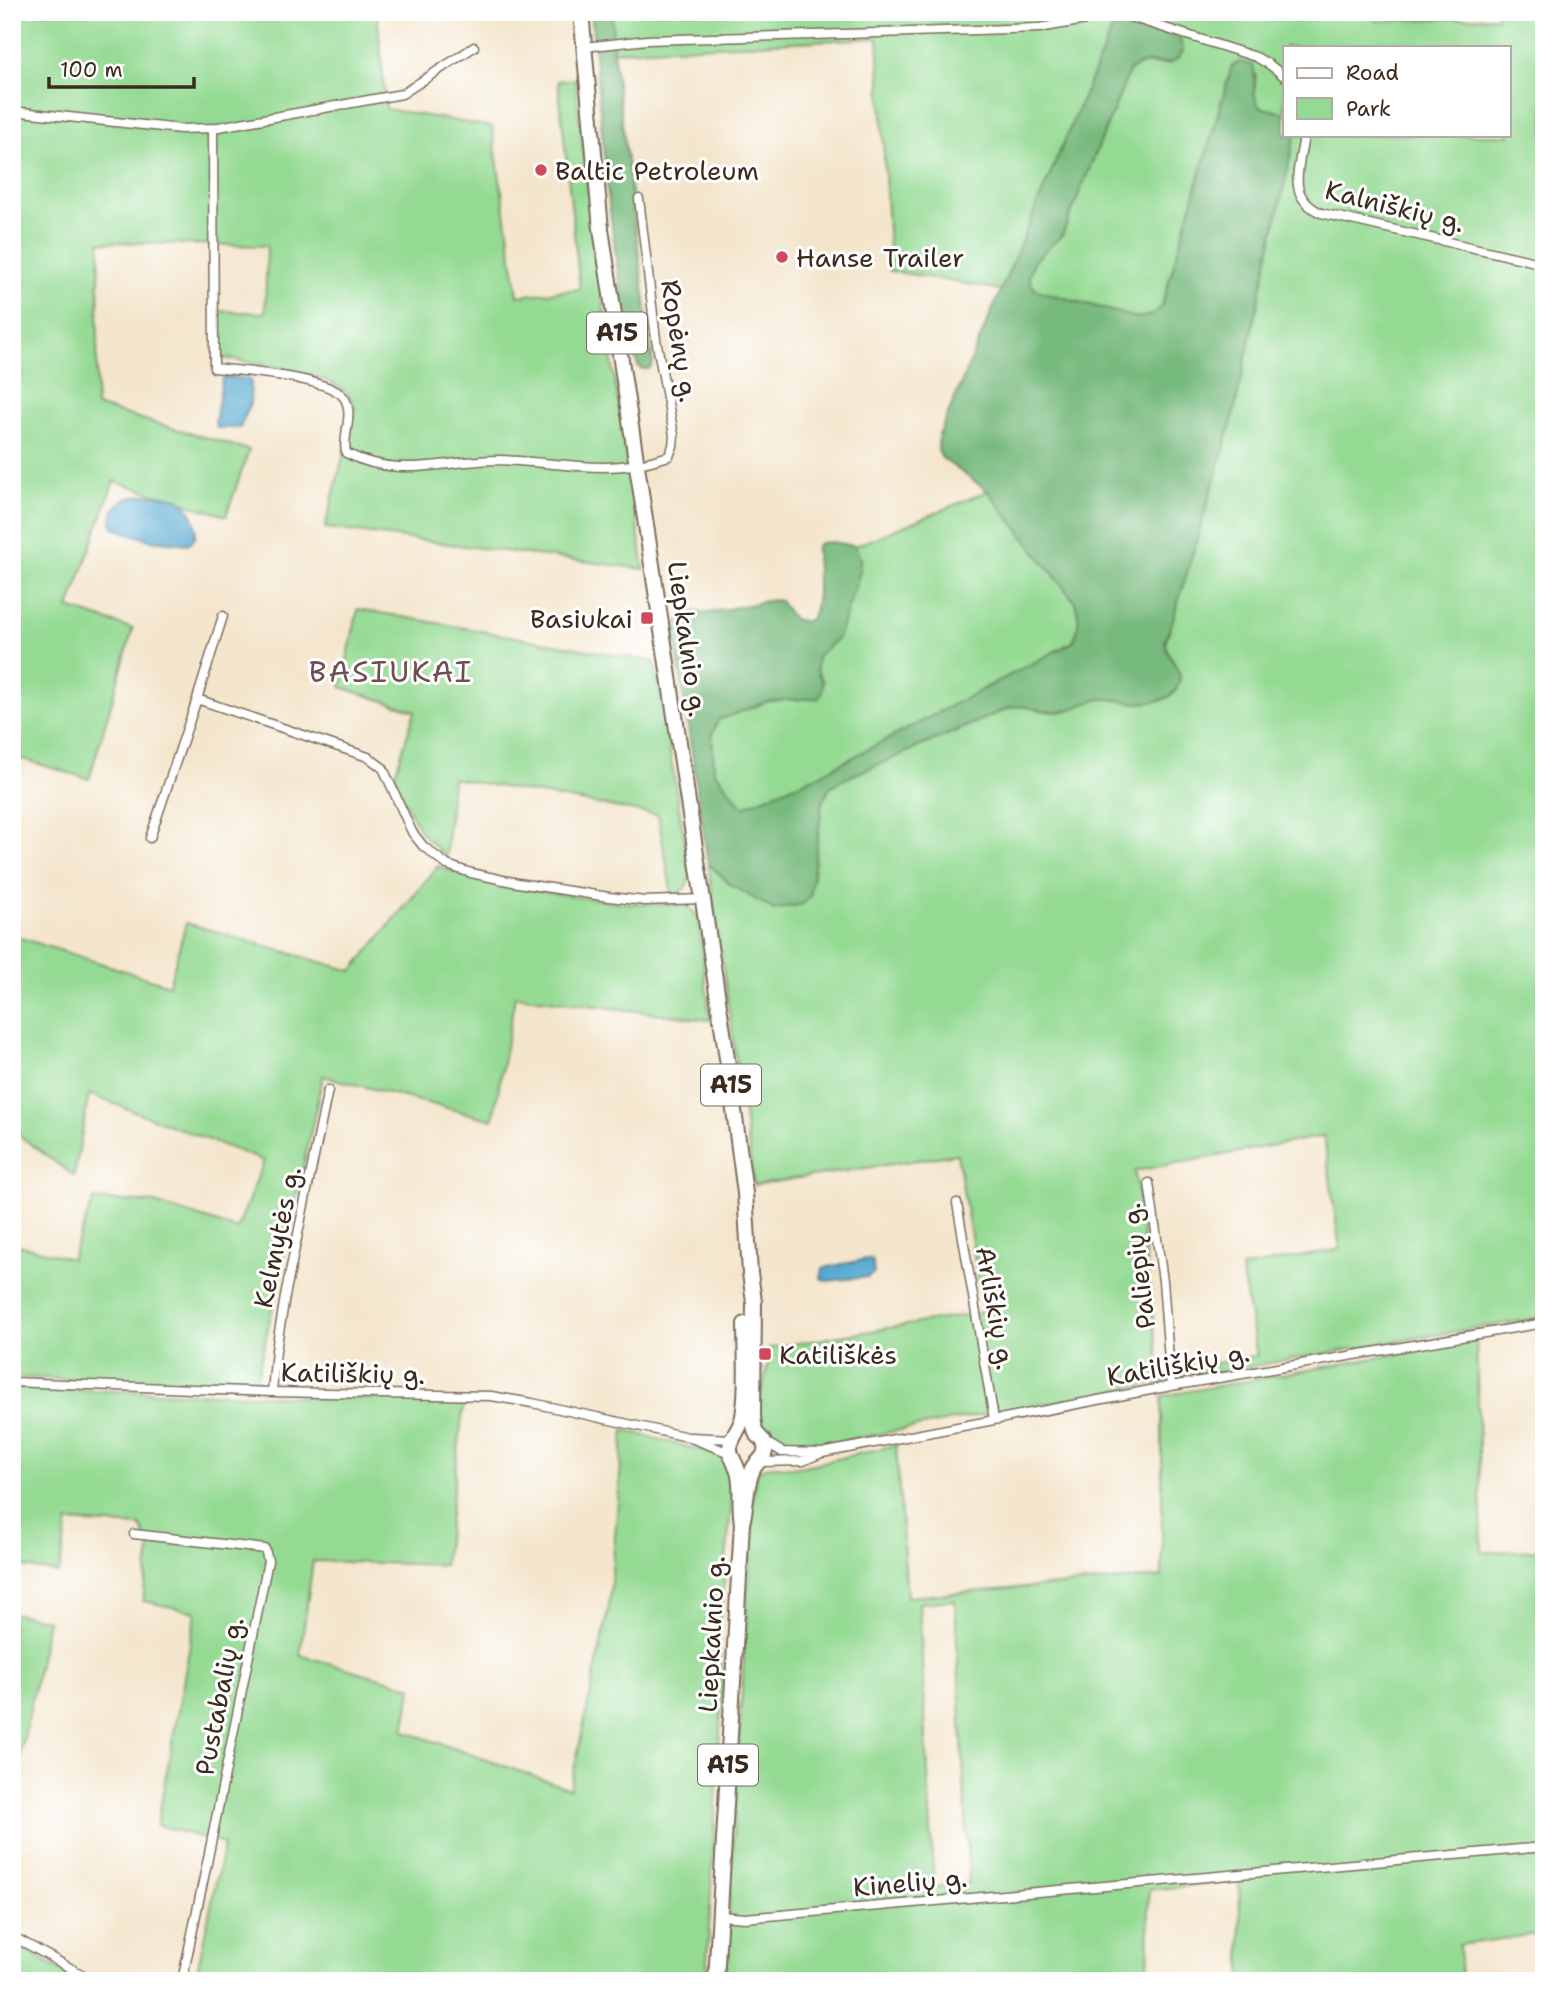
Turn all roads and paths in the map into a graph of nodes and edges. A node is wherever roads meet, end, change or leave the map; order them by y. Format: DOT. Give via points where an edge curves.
graph roads {
  1 [pos="581,12"];
  2 [pos="474,47"];
  3 [pos="584,47"];
  4 [pos="1283,75"];
  5 [pos="12,111"];
  6 [pos="213,128"];
  7 [pos="1304,136"];
  8 [pos="639,199"];
  9 [pos="1544,264"];
  10 [pos="637,464"];
  11 [pos="223,616"];
  12 [pos="197,699"];
  13 [pos="150,838"];
  14 [pos="702,899"];
  15 [pos="328,1090"];
  16 [pos="1149,1183"];
  17 [pos="957,1203"];
  18 [pos="750,1272"];
  19 [pos="1544,1323"];
  20 [pos="12,1382"];
  21 [pos="1171,1386"];
  22 [pos="272,1392"];
  23 [pos="994,1419"];
  24 [pos="688,1437"];
  25 [pos="760,1437"];
  26 [pos="734,1447"];
  27 [pos="822,1453"];
  28 [pos="757,1464"];
  29 [pos="742,1523"];
  30 [pos="134,1535"];
  31 [pos="1544,1847"];
  32 [pos="720,1916"];
  33 [pos="12,1936"];
  34 [pos="94,1981"];
  35 [pos="182,1981"];
  36 [pos="716,1981"];
  1 -- 3 [label="highway, Liepkalnio g. / A15"];
  2 -- 6 [label="street" via="402,94"];
  3 -- 4 [label="street" via="647,40 1039,28 1121,13 1256,57"];
  3 -- 10 [label="highway, Liepkalnio g. / A15" via="598,202"];
  5 -- 6 [label="street" via="181,129"];
  6 -- 10 [label="street" via="214,368 332,387 346,401 349,413 345,453 386,466 434,467 475,460"];
  7 -- 9 [label="street, Kalniškių g." via="1297,184 1304,201 1321,213"];
  8 -- 10 [label="street, Ropėnų g." via="657,347 674,435 669,456"];
  10 -- 14 [label="highway, Liepkalnio g. / A15"];
  11 -- 12 [label="street"];
  12 -- 13 [label="street"];
  12 -- 14 [label="street" via="376,762 412,832 447,865 609,898"];
  14 -- 18 [label="highway, Liepkalnio g. / A15" via="738,1134"];
  15 -- 22 [label="street, Kelmytės g." via="286,1292"];
  16 -- 21 [label="street, Paliepių g."];
  17 -- 23 [label="street, Arliškių g."];
  18 -- 25 [label="highway, Liepkalnio g. / A15" via="753,1417"];
  18 -- 26 [label="highway, Liepkalnio g. / A15" via="744,1409"];
  19 -- 21 [label="street, Katiliškių g."];
  20 -- 22 [label="street, Katiliškių g."];
  21 -- 23 [label="street, Katiliškių g."];
  22 -- 24 [label="street, Katiliškių g." via="491,1396"];
  23 -- 27 [label="street, Katiliškių g."];
  24 -- 26 [label="street, Katiliškių g."];
  24 -- 26 [label="street, Katiliškių g."];
  25 -- 26 [label="highway" via="747,1431"];
  25 -- 27 [label="street, Katiliškių g." via="782,1452"];
  25 -- 28 [label="highway, Liepkalnio g. / A15" via="765,1451"];
  26 -- 28 [label="highway" via="746,1466"];
  26 -- 29 [label="highway, Liepkalnio g. / A15"];
  27 -- 28 [label="street, Katiliškių g." via="803,1461"];
  28 -- 29 [label="highway, Liepkalnio g. / A15"];
  29 -- 32 [label="highway, Liepkalnio g. / A15"];
  30 -- 35 [label="street, Pustabalių g." via="265,1549 268,1562"];
  31 -- 32 [label="street, Kinelių g." via="745,1918"];
  32 -- 36 [label="highway, A15"];
  33 -- 34 [label="street"];
}
